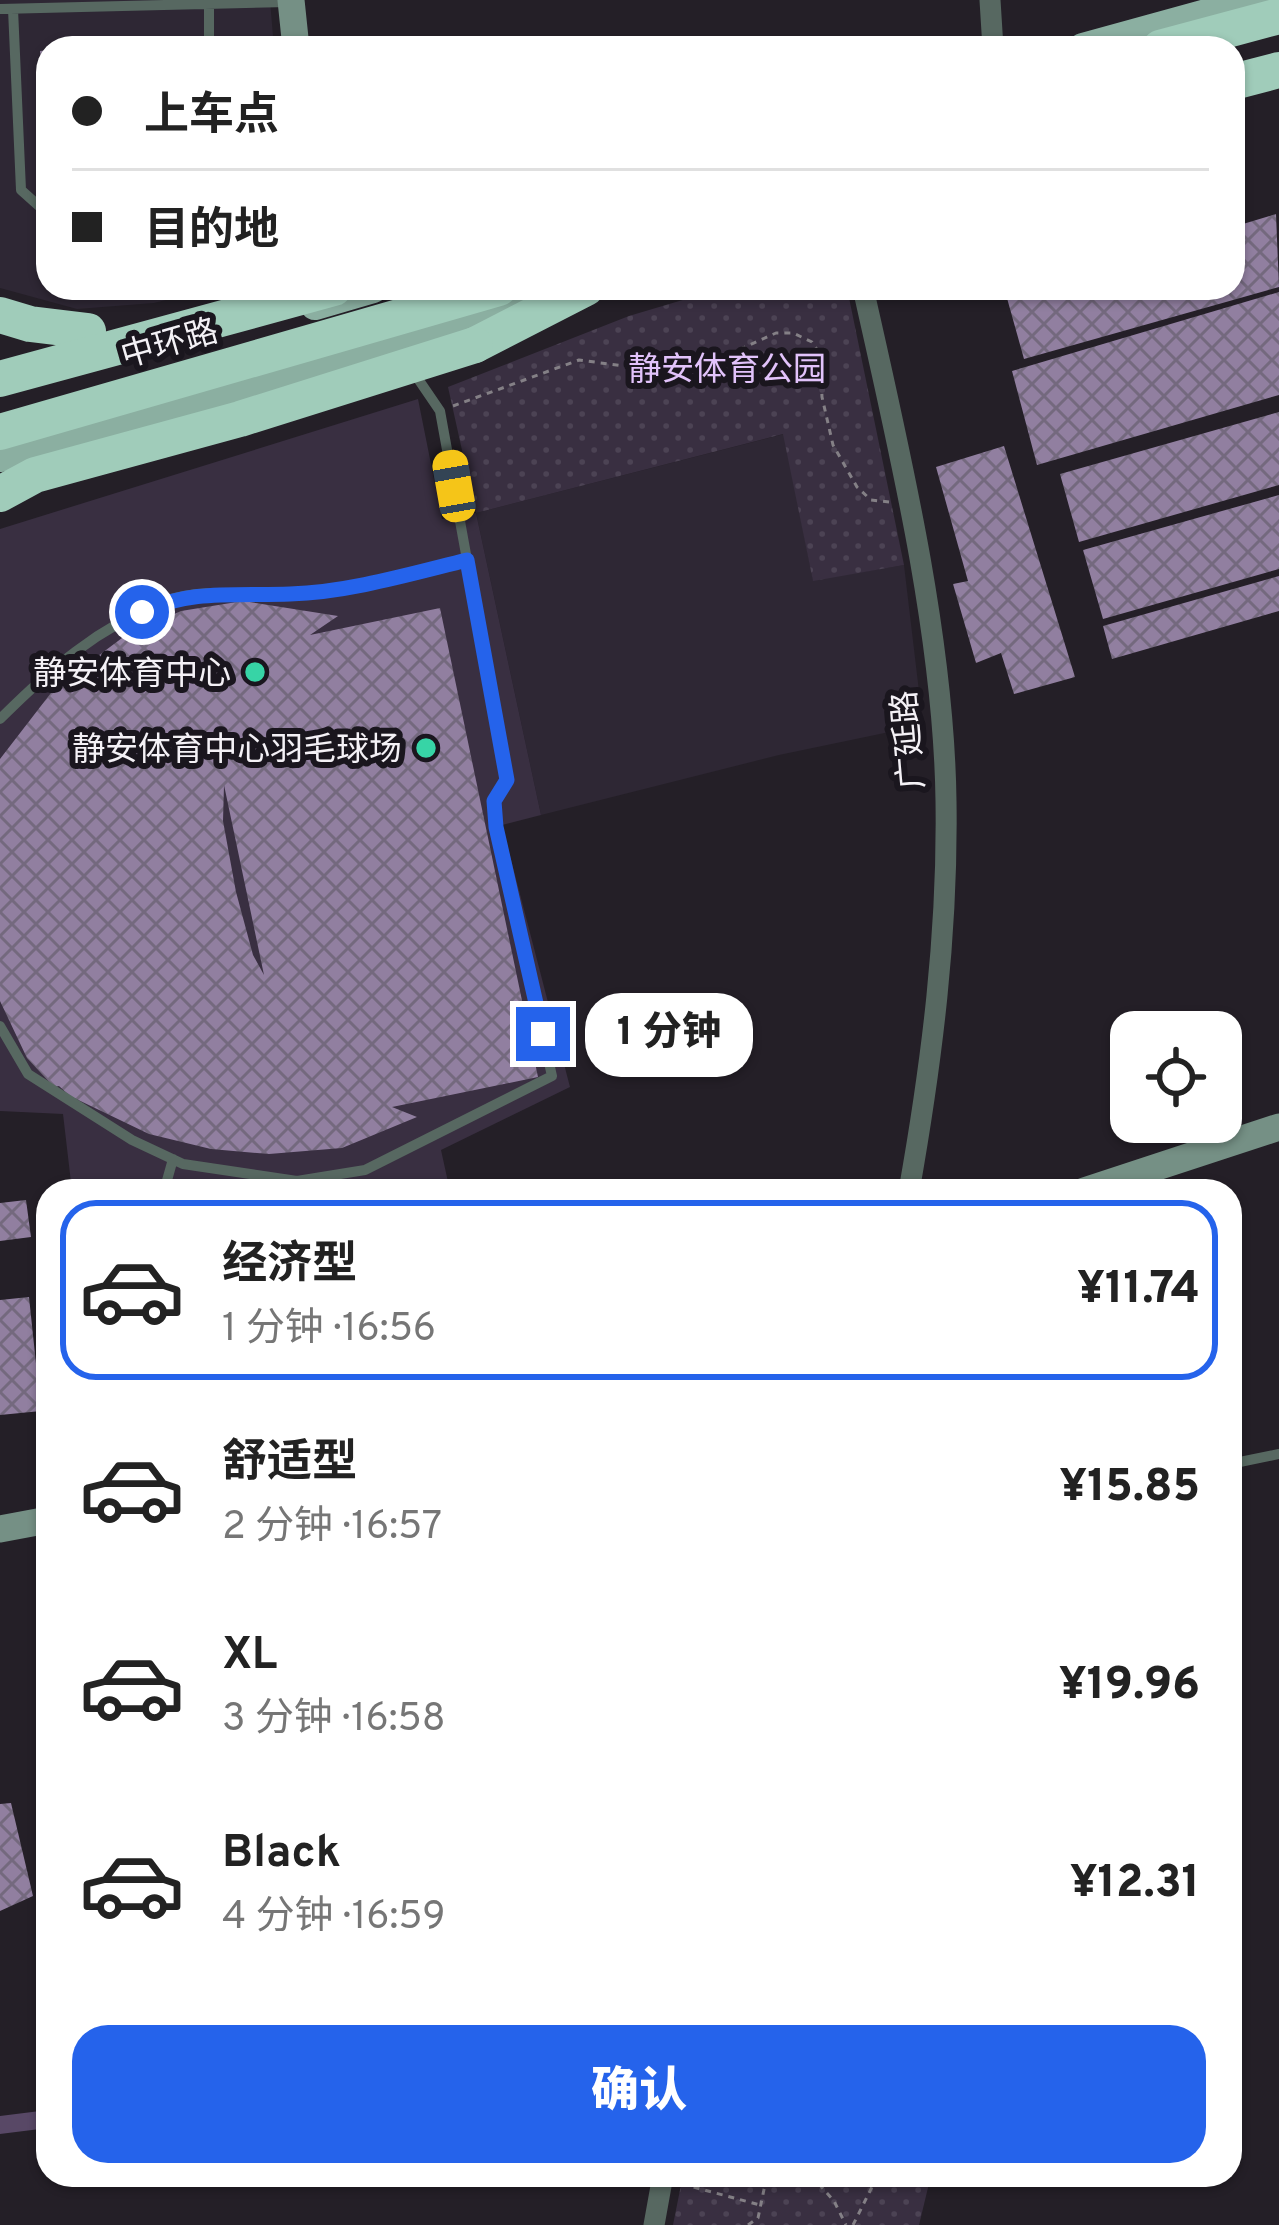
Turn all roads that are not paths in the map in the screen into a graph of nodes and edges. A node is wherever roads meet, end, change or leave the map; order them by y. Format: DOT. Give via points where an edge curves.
graph roads {
  1 [pos="991,0"];
  2 [pos="1257,0"];
  3 [pos="291,1"];
  4 [pos="240,2"];
  5 [pos="209,4"];
  6 [pos="6,9"];
  7 [pos="1279,16"];
  8 [pos="1279,32"];
  9 [pos="209,36"];
  10 [pos="295,36"];
  11 [pos="992,36"];
  12 [pos="1126,36"];
  13 [pos="1205,36"];
  14 [pos="1245,42"];
  15 [pos="1279,55"];
  16 [pos="1245,64"];
  17 [pos="1279,70"];
  18 [pos="1245,79"];
  19 [pos="1279,86"];
  20 [pos="1245,95"];
  21 [pos="36,203"];
  22 [pos="263,300"];
  23 [pos="288,300"];
  24 [pos="409,300"];
  25 [pos="457,300"];
  26 [pos="514,300"];
  27 [pos="563,300"];
  28 [pos="865,300"];
  29 [pos="277,303"];
  30 [pos="0,315"];
  31 [pos="393,343"];
  32 [pos="90,369"];
  33 [pos="0,375"];
  34 [pos="0,396"];
  35 [pos="0,417"];
  36 [pos="0,432"];
  37 [pos="0,457"];
  38 [pos="12,485"];
  39 [pos="467,560"];
  40 [pos="0,719"];
  41 [pos="0,1026"];
  42 [pos="1279,1126"];
  43 [pos="173,1159"];
  44 [pos="167,1179"];
  45 [pos="280,1179"];
  46 [pos="309,1179"];
  47 [pos="911,1179"];
  48 [pos="1120,1179"];
  49 [pos="1279,1454"];
  50 [pos="1242,1462"];
  51 [pos="36,1522"];
  52 [pos="0,1529"];
  53 [pos="661,2187"];
  54 [pos="654,2225"];
  1 -- 11 [label="street"];
  2 -- 12 [label="main road"];
  3 -- 4 [label="lane"];
  3 -- 10 [label="street"];
  4 -- 5 [label="lane"];
  5 -- 6 [label="lane"];
  5 -- 9 [label="lane"];
  6 -- 21 [label="lane" via="21,190"];
  7 -- 13 [label="highway"];
  8 -- 14 [label="main road"];
  15 -- 16 [label="main road"];
  17 -- 18 [label="highway"];
  19 -- 20 [label="main road"];
  22 -- 30 [label="highway, bridge" via="141,333"];
  23 -- 33 [label="highway, 中环路, bridge"];
  24 -- 35 [label="main road"];
  25 -- 36 [label="highway, 中环路"];
  26 -- 31 [label="main road"];
  27 -- 38 [label="highway, bridge" via="475,345"];
  28 -- 47 [label="street, 广延路" via="933,658 946,797 941,962"];
  29 -- 32 [label="main road"];
  31 -- 37 [label="main road"];
  31 -- 39 [label="lane" via="440,411"];
  32 -- 33 [label="main road"];
  32 -- 34 [label="main road"];
  39 -- 40 [label="lane" via="291,594 170,599 58,662"];
  39 -- 46 [label="lane" via="507,780 494,801 496,827 552,1076 365,1170"];
  41 -- 43 [label="lane" via="28,1074"];
  42 -- 48 [label="street"];
  43 -- 44 [label="lane"];
  43 -- 45 [label="lane"];
  49 -- 50 [label="lane"];
  51 -- 52 [label="street"];
  53 -- 54 [label="street"];
}
